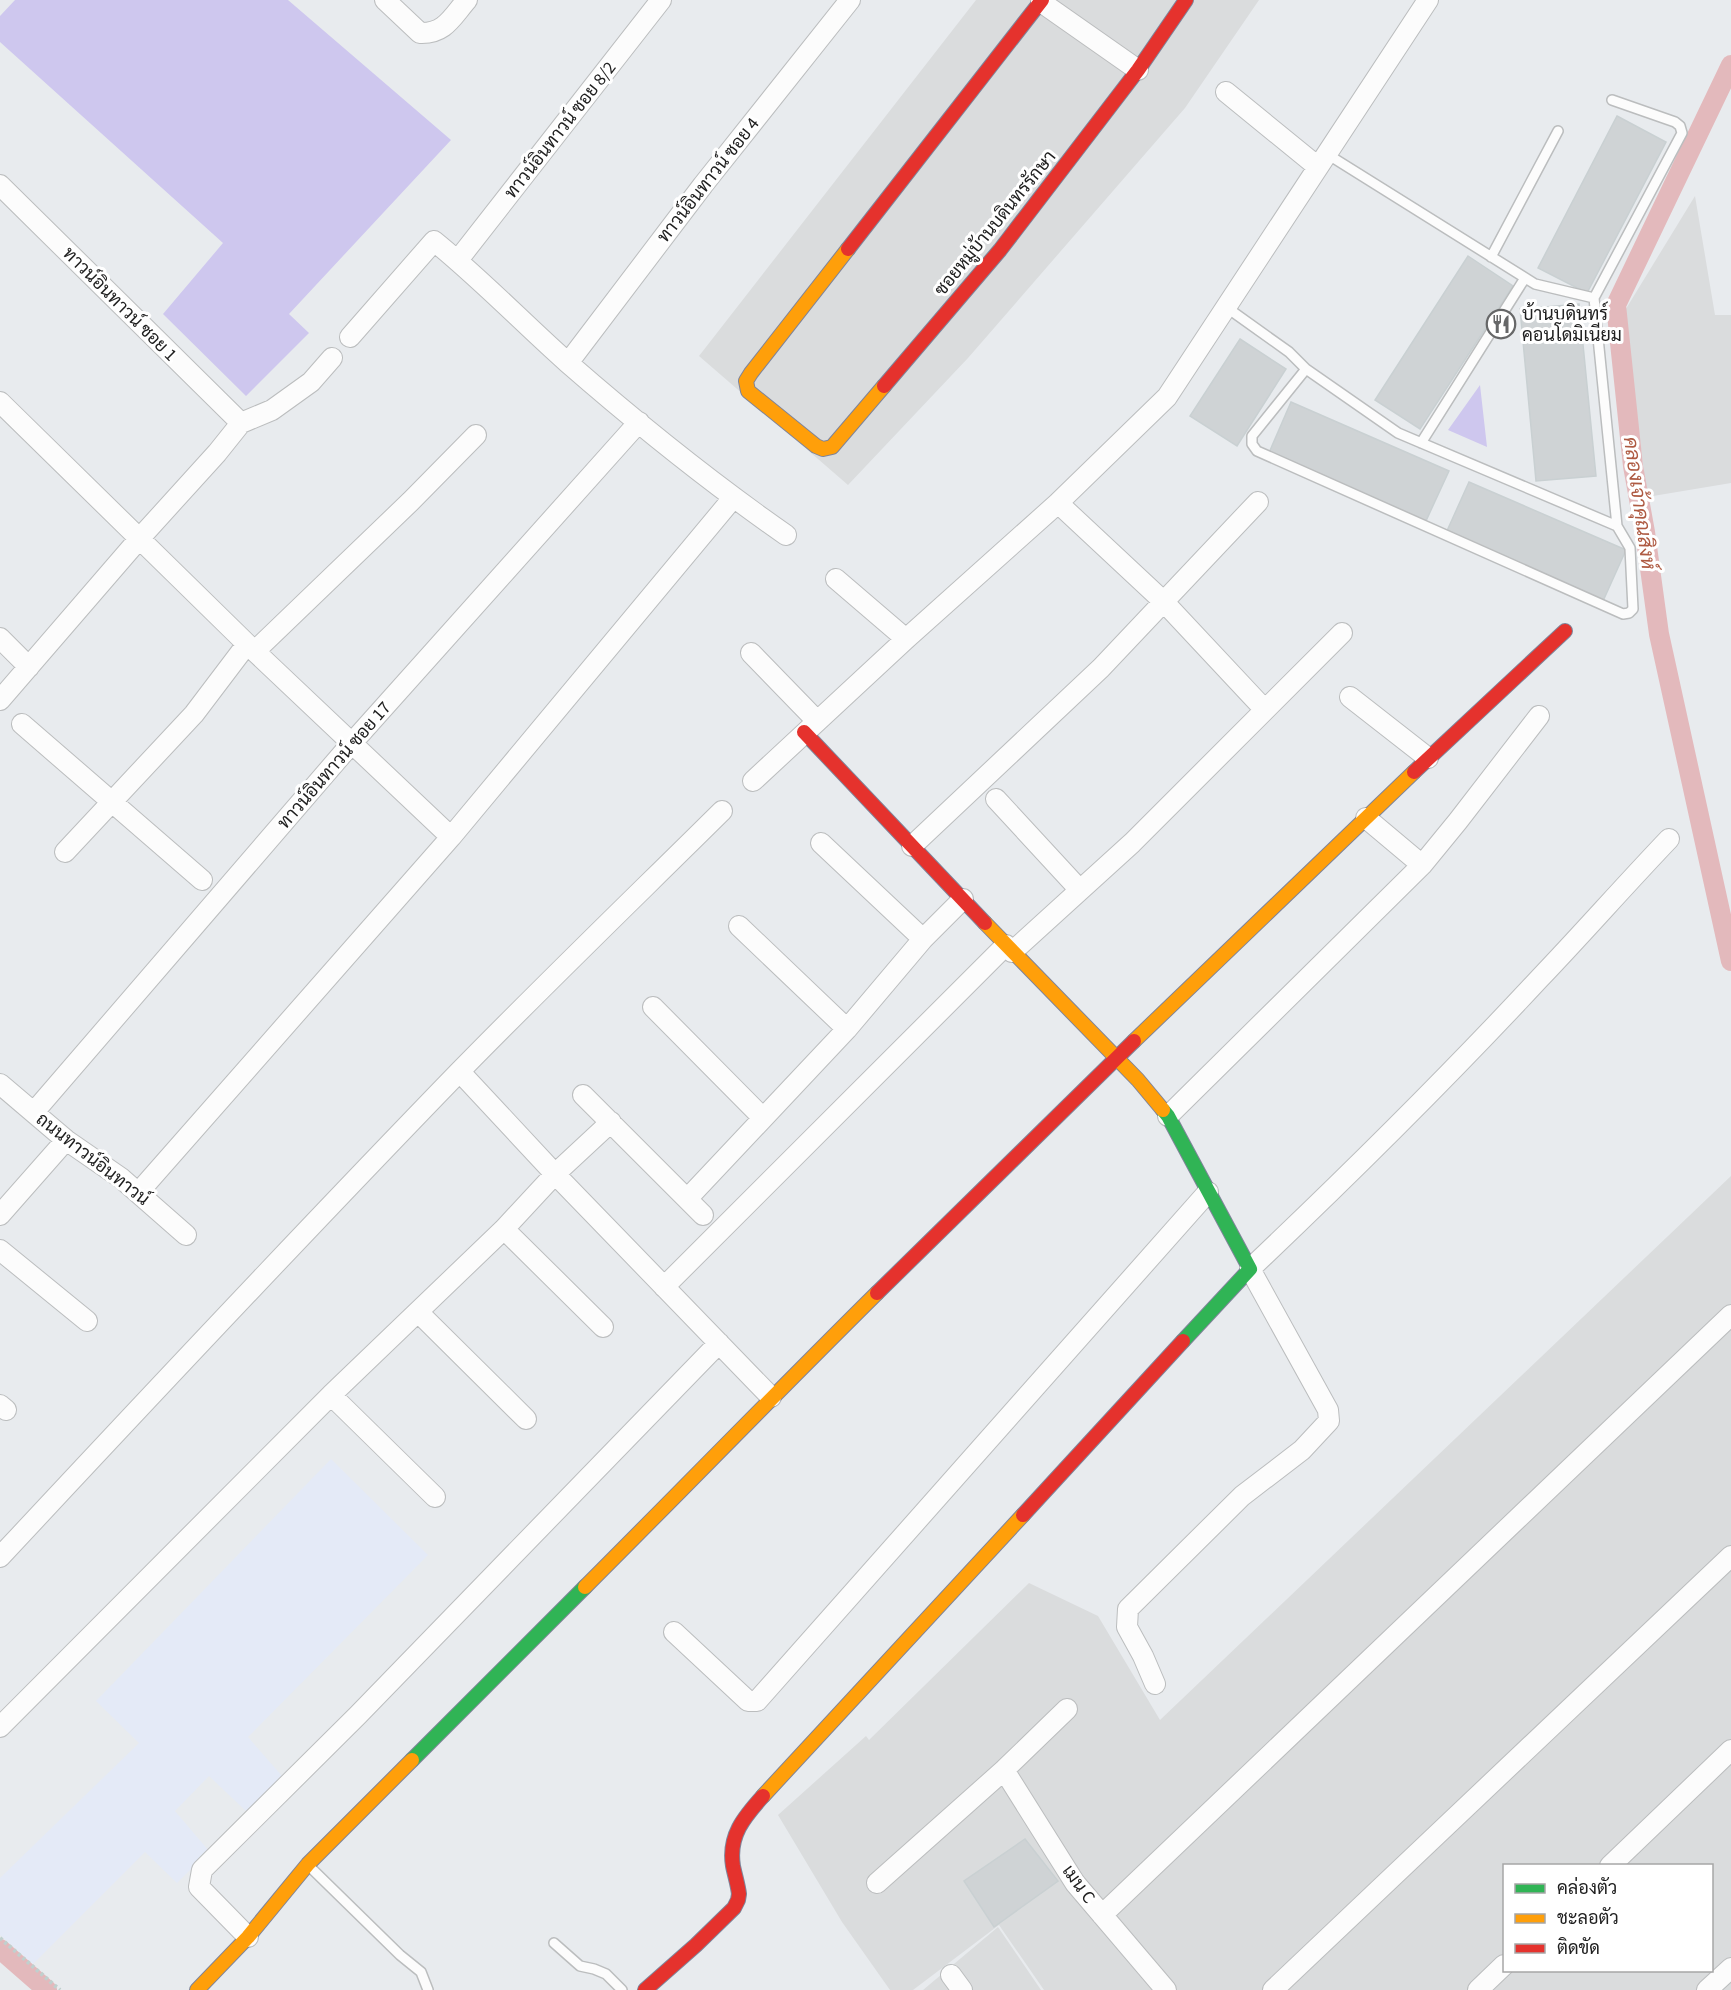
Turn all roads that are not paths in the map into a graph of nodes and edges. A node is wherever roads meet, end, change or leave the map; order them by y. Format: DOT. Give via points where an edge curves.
graph roads {
  1 [pos="385,0"];
  2 [pos="467,0"];
  3 [pos="661,0"];
  4 [pos="850,0"];
  5 [pos="1186,0"];
  6 [pos="1428,0"];
  7 [pos="1041,1"];
  8 [pos="1138,70"];
  9 [pos="1226,92"];
  10 [pos="1612,100"];
  11 [pos="1558,131"];
  12 [pos="1322,160"];
  13 [pos="0,185"];
  14 [pos="1491,257"];
  15 [pos="458,260"];
  16 [pos="1525,278"];
  17 [pos="1594,298"];
  18 [pos="1226,307"];
  19 [pos="350,337"];
  20 [pos="332,358"];
  21 [pos="568,363"];
  22 [pos="1306,369"];
  23 [pos="0,402"];
  24 [pos="639,422"];
  25 [pos="240,423"];
  26 [pos="476,435"];
  27 [pos="1421,443"];
  28 [pos="733,498"];
  29 [pos="1258,502"];
  30 [pos="1058,503"];
  31 [pos="1617,526"];
  32 [pos="786,535"];
  33 [pos="139,539"];
  34 [pos="837,579"];
  35 [pos="1163,601"];
  36 [pos="1565,631"];
  37 [pos="1342,633"];
  38 [pos="0,638"];
  39 [pos="906,639"];
  40 [pos="251,648"];
  41 [pos="751,653"];
  42 [pos="29,667"];
  43 [pos="1350,697"];
  44 [pos="0,700"];
  45 [pos="1265,710"];
  46 [pos="1539,716"];
  47 [pos="22,724"];
  48 [pos="811,727"];
  49 [pos="351,744"];
  50 [pos="1428,758"];
  51 [pos="753,781"];
  52 [pos="996,799"];
  53 [pos="113,801"];
  54 [pos="722,811"];
  55 [pos="1366,818"];
  56 [pos="451,837"];
  57 [pos="1669,839"];
  58 [pos="821,843"];
  59 [pos="912,846"];
  60 [pos="65,852"];
  61 [pos="1422,865"];
  62 [pos="202,880"];
  63 [pos="1079,890"];
  64 [pos="963,899"];
  65 [pos="740,926"];
  66 [pos="923,939"];
  67 [pos="1009,948"];
  68 [pos="653,1007"];
  69 [pos="847,1029"];
  70 [pos="1116,1059"];
  71 [pos="460,1072"];
  72 [pos="0,1084"];
  73 [pos="583,1095"];
  74 [pos="34,1112"];
  75 [pos="1168,1116"];
  76 [pos="763,1118"];
  77 [pos="611,1122"];
  78 [pos="66,1140"];
  79 [pos="555,1174"];
  80 [pos="1208,1192"];
  81 [pos="138,1193"];
  82 [pos="688,1198"];
  83 [pos="0,1215"];
  84 [pos="703,1215"];
  85 [pos="504,1229"];
  86 [pos="186,1234"];
  87 [pos="0,1250"];
  88 [pos="1250,1269"];
  89 [pos="664,1287"];
  90 [pos="418,1312"];
  91 [pos="1731,1315"];
  92 [pos="87,1322"];
  93 [pos="603,1327"];
  94 [pos="718,1343"];
  95 [pos="331,1395"];
  96 [pos="771,1397"];
  97 [pos="526,1419"];
  98 [pos="435,1497"];
  99 [pos="1731,1556"];
  100 [pos="0,1557"];
  101 [pos="674,1632"];
  102 [pos="1155,1683"];
  103 [pos="1067,1709"];
  104 [pos="0,1727"];
  105 [pos="1731,1750"];
  106 [pos="1004,1770"];
  107 [pos="308,1864"];
  108 [pos="1612,1864"];
  109 [pos="878,1883"];
  110 [pos="1102,1915"];
  111 [pos="248,1937"];
  112 [pos="554,1943"];
  113 [pos="1503,1966"];
  114 [pos="1731,1968"];
  115 [pos="197,1990"];
  116 [pos="428,1990"];
  117 [pos="622,1990"];
  118 [pos="645,1990"];
  119 [pos="1166,1990"];
  120 [pos="1273,1990"];
  121 [pos="1479,1990"];
  122 [pos="1707,1990"];
  1 -- 2 [label="street" via="420,33 431,33 442,30"];
  3 -- 15 [label="street, ทาวน์อินทาวน์ ซอย 8/2"];
  4 -- 21 [label="street, ทาวน์อินทาวน์ ซอย 4" via="702,185"];
  5 -- 8 [label="street, ซอยหมู่บ้านบดินทรรักษา"];
  6 -- 12 [label="street"];
  7 -- 8 [label="street"];
  7 -- 8 [label="street, ซอยหมู่บ้านบดินทรรักษา" via="746,381 748,391 816,446 832,447 1000,250"];
  9 -- 12 [label="street"];
  10 -- 17 [label="lane" via="1675,122 1682,133"];
  11 -- 14 [label="lane"];
  12 -- 14 [label="lane"];
  12 -- 18 [label="street"];
  13 -- 25 [label="street, ทาวน์อินทาวน์ ซอย 1"];
  14 -- 16 [label="lane"];
  15 -- 19 [label="street" via="434,241"];
  15 -- 21 [label="street"];
  16 -- 17 [label="lane"];
  16 -- 27 [label="lane"];
  17 -- 31 [label="lane"];
  18 -- 22 [label="lane" via="1289,352"];
  18 -- 30 [label="street" via="1167,397"];
  20 -- 25 [label="street" via="311,382 272,410"];
  21 -- 24 [label="street"];
  22 -- 27 [label="lane" via="1398,433"];
  22 -- 31 [label="lane" via="1252,436 1257,451 1623,614 1633,609 1630,548"];
  23 -- 33 [label="street"];
  24 -- 28 [label="street"];
  24 -- 49 [label="street, ทาวน์อินทาวน์ ซอย 17"];
  25 -- 33 [label="street"];
  26 -- 40 [label="street" via="411,501"];
  27 -- 31 [label="lane"];
  28 -- 32 [label="street"];
  28 -- 56 [label="street"];
  29 -- 35 [label="street"];
  30 -- 35 [label="street"];
  30 -- 39 [label="street"];
  33 -- 40 [label="street"];
  33 -- 42 [label="street"];
  34 -- 39 [label="street"];
  35 -- 45 [label="street"];
  35 -- 59 [label="street" via="1101,668"];
  36 -- 50 [label="street"];
  37 -- 45 [label="street"];
  38 -- 42 [label="street"];
  39 -- 48 [label="street"];
  40 -- 49 [label="street"];
  40 -- 53 [label="street"];
  41 -- 48 [label="street"];
  42 -- 44 [label="street"];
  43 -- 50 [label="street"];
  45 -- 63 [label="street" via="1132,843"];
  46 -- 61 [label="street"];
  47 -- 53 [label="street"];
  48 -- 51 [label="street"];
  48 -- 59 [label="street"];
  49 -- 56 [label="street"];
  49 -- 74 [label="street, ทาวน์อินทาวน์ ซอย 17"];
  50 -- 55 [label="street"];
  52 -- 63 [label="street"];
  53 -- 60 [label="street"];
  53 -- 62 [label="street"];
  54 -- 71 [label="street"];
  55 -- 61 [label="street"];
  55 -- 70 [label="street"];
  56 -- 81 [label="street"];
  57 -- 88 [label="street" via="1363,1162"];
  58 -- 66 [label="street"];
  59 -- 64 [label="street"];
  61 -- 75 [label="street"];
  63 -- 67 [label="street"];
  64 -- 66 [label="street"];
  64 -- 67 [label="street"];
  65 -- 69 [label="street"];
  66 -- 69 [label="street"];
  67 -- 70 [label="street"];
  67 -- 89 [label="street"];
  68 -- 76 [label="street"];
  69 -- 76 [label="street"];
  70 -- 75 [label="street"];
  70 -- 96 [label="street"];
  71 -- 79 [label="street"];
  71 -- 100 [label="street"];
  72 -- 74 [label="street, ถนนทาวน์อินทาวน์"];
  73 -- 77 [label="street"];
  74 -- 78 [label="street, ถนนทาวน์อินทาวน์"];
  75 -- 80 [label="street"];
  76 -- 82 [label="street"];
  77 -- 79 [label="street"];
  77 -- 82 [label="street"];
  78 -- 81 [label="street, ถนนทาวน์อินทาวน์"];
  78 -- 83 [label="street"];
  79 -- 85 [label="street"];
  79 -- 89 [label="street"];
  80 -- 88 [label="street"];
  80 -- 101 [label="street" via="757,1701 748,1701"];
  81 -- 86 [label="street, ถนนทาวน์อินทาวน์"];
  82 -- 84 [label="street"];
  85 -- 90 [label="street"];
  85 -- 93 [label="street"];
  87 -- 92 [label="street"];
  88 -- 102 [label="street" via="1328,1410 1329,1421 1302,1450 1242,1496 1128,1610 1127,1628"];
  88 -- 118 [label="street" via="748,1813 732,1838 730,1852 739,1893 737,1902"];
  89 -- 94 [label="street"];
  90 -- 95 [label="street"];
  90 -- 97 [label="street"];
  91 -- 110 [label="street"];
  94 -- 96 [label="street"];
  94 -- 111 [label="street" via="358,1715 202,1870 199,1887"];
  95 -- 98 [label="street"];
  95 -- 104 [label="street"];
  96 -- 107 [label="street"];
  99 -- 120 [label="street"];
  103 -- 106 [label="street"];
  105 -- 108 [label="street"];
  106 -- 109 [label="street"];
  106 -- 110 [label="street, เมน C" via="1075,1883"];
  107 -- 111 [label="street"];
  107 -- 116 [label="lane" via="421,1972"];
  110 -- 119 [label="street, เมน C"];
  111 -- 115 [label="street"];
  112 -- 117 [label="lane" via="580,1966 606,1974"];
  113 -- 121 [label="street"];
  114 -- 122 [label="street"];
}
